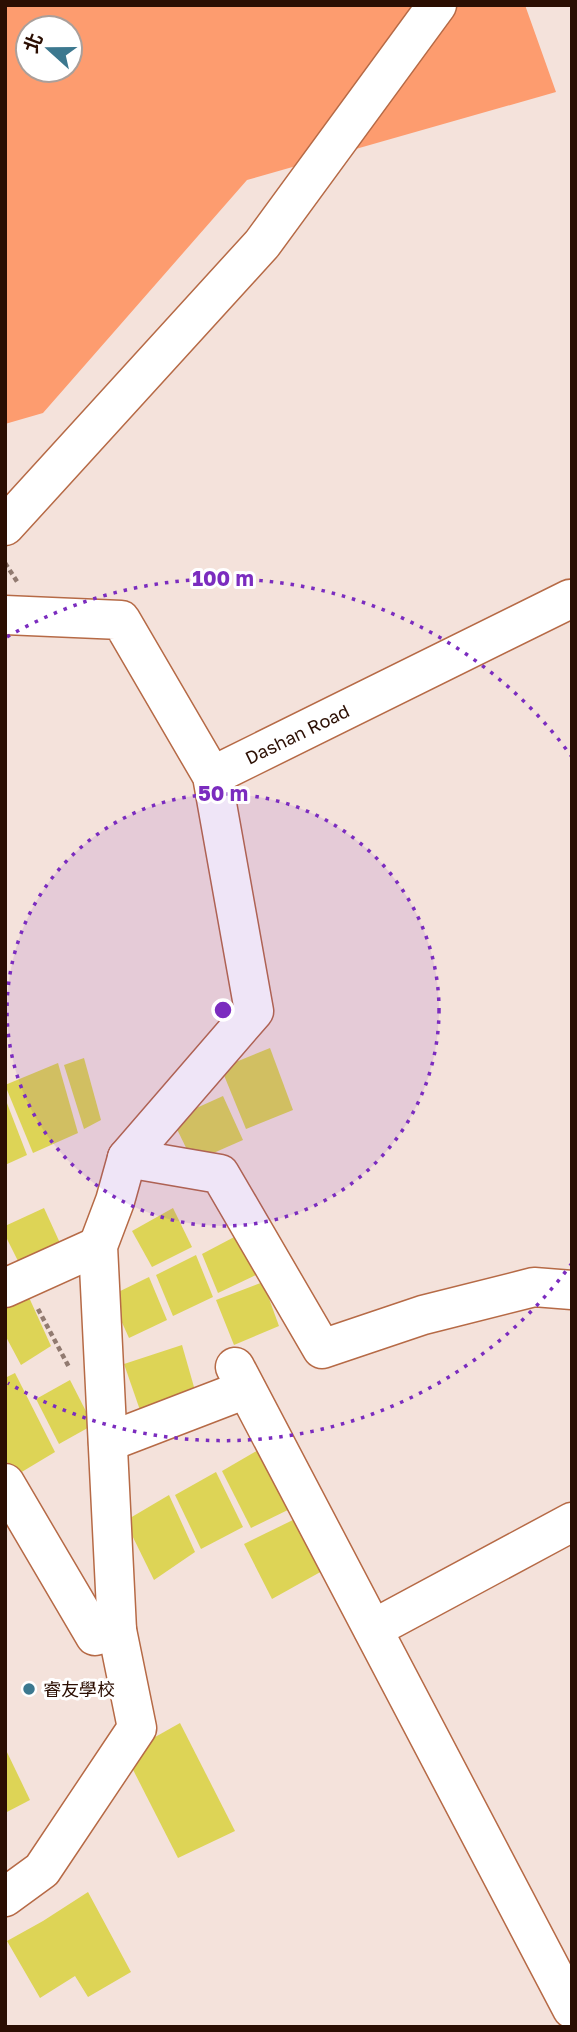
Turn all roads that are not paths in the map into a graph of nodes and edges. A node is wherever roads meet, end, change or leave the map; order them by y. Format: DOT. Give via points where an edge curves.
graph roads {
  1 [pos="437,5"];
  2 [pos="5,526"];
  3 [pos="571,599"];
  4 [pos="5,615"];
  5 [pos="212,776"];
  6 [pos="127,1158"];
  7 [pos="99,1246"];
  8 [pos="14,1284"];
  9 [pos="572,1290"];
  10 [pos="108,1442"];
  11 [pos="5,1483"];
  12 [pos="572,1522"];
  13 [pos="373,1629"];
  14 [pos="117,1630"];
  15 [pos="5,1897"];
  16 [pos="572,2009"];
  1 -- 2 [label="street" via="262,244"];
  3 -- 5 [label="street, Dashan Road"];
  4 -- 5 [label="street" via="121,620"];
  5 -- 6 [label="street" via="254,1011"];
  6 -- 7 [label="street"];
  6 -- 9 [label="street" via="220,1174 322,1349 423,1315 534,1287"];
  7 -- 8 [label="street"];
  7 -- 10 [label="street"];
  10 -- 13 [label="street" via="241,1378"];
  10 -- 14 [label="street"];
  11 -- 14 [label="street" via="95,1636"];
  12 -- 13 [label="street"];
  13 -- 16 [label="street"];
  14 -- 15 [label="street" via="137,1728 42,1870"];
}
